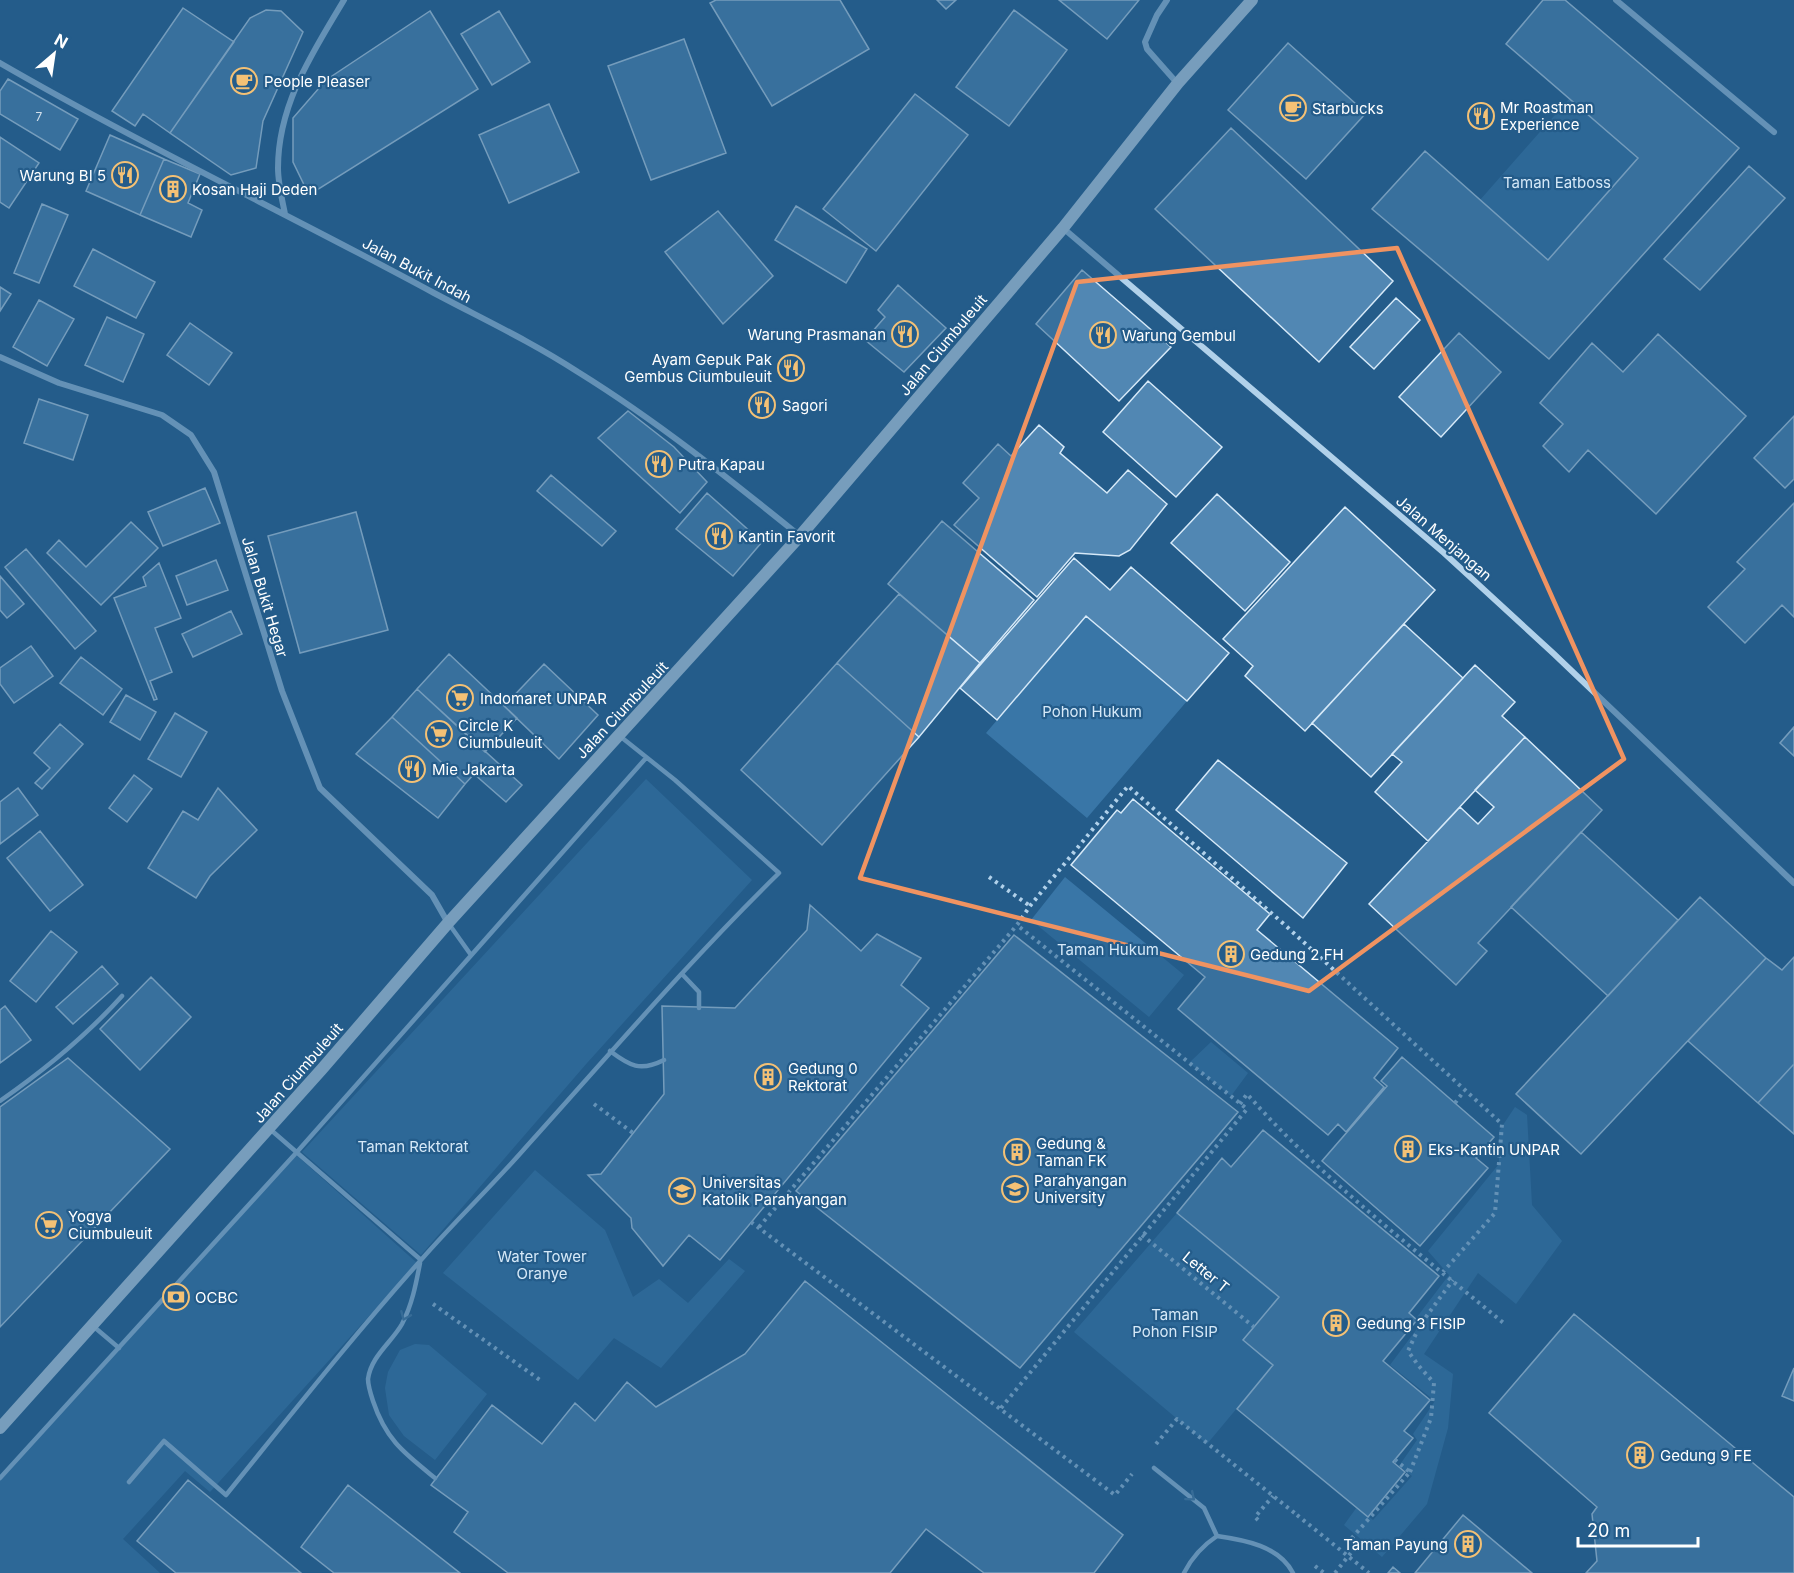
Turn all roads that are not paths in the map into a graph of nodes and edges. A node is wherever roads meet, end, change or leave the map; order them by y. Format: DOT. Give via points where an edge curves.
graph roads {
  1 [pos="344,0"];
  2 [pos="1167,0"];
  3 [pos="1252,0"];
  4 [pos="1616,0"];
  5 [pos="0,63"];
  6 [pos="1178,83"];
  7 [pos="1774,132"];
  8 [pos="285,214"];
  9 [pos="1063,228"];
  10 [pos="0,357"];
  11 [pos="800,536"];
  12 [pos="619,735"];
  13 [pos="646,758"];
  14 [pos="1794,883"];
  15 [pos="448,922"];
  16 [pos="471,956"];
  17 [pos="681,974"];
  18 [pos="122,996"];
  19 [pos="699,1008"];
  20 [pos="610,1051"];
  21 [pos="664,1060"];
  22 [pos="0,1101"];
  23 [pos="269,1129"];
  24 [pos="297,1153"];
  25 [pos="421,1260"];
  26 [pos="93,1326"];
  27 [pos="119,1348"];
  28 [pos="0,1428"];
  29 [pos="1154,1468"];
  30 [pos="0,1478"];
  31 [pos="435,1478"];
  32 [pos="129,1482"];
  33 [pos="1217,1536"];
  34 [pos="1184,1573"];
  35 [pos="1293,1573"];
  1 -- 8 [label="street" via="307,62 285,113 278,168"];
  2 -- 6 [label="street" via="1145,42"];
  3 -- 6 [label="main road, Jalan Ciumbuleuit"];
  4 -- 7 [label="street"];
  5 -- 8 [label="street, Jalan Bukit Indah" via="153,148"];
  6 -- 9 [label="main road, Jalan Ciumbuleuit"];
  8 -- 11 [label="street, Jalan Bukit Indah" via="577,371 687,446"];
  9 -- 11 [label="main road, Jalan Ciumbuleuit"];
  9 -- 14 [label="street, Jalan Menjangan" via="1444,553"];
  10 -- 15 [label="street, Jalan Bukit Hegar" via="59,384 162,415 191,435 214,472 282,691 320,788 432,895"];
  11 -- 12 [label="main road, Jalan Ciumbuleuit"];
  12 -- 13 [label="lane"];
  12 -- 15 [label="main road, Jalan Ciumbuleuit"];
  13 -- 16 [label="lane"];
  13 -- 17 [label="lane" via="779,873"];
  15 -- 16 [label="lane"];
  15 -- 23 [label="main road, Jalan Ciumbuleuit"];
  16 -- 24 [label="lane"];
  17 -- 19 [label="lane" via="699,993"];
  17 -- 20 [label="lane"];
  18 -- 22 [label="lane" via="72,1047"];
  20 -- 21 [label="lane" via="637,1066 650,1067"];
  20 -- 25 [label="lane"];
  23 -- 24 [label="lane"];
  23 -- 26 [label="main road, Jalan Ciumbuleuit"];
  24 -- 25 [label="lane"];
  24 -- 27 [label="lane"];
  25 -- 31 [label="lane, one-way" via="415,1292 401,1325 382,1348 368,1379 385,1431 399,1449"];
  25 -- 32 [label="lane" via="226,1495 164,1441"];
  26 -- 27 [label="lane"];
  26 -- 28 [label="main road, Jalan Ciumbuleuit"];
  27 -- 30 [label="lane"];
  29 -- 33 [label="lane, one-way" via="1204,1508"];
  33 -- 34 [label="lane" via="1203,1545"];
  33 -- 35 [label="lane" via="1260,1545 1280,1556"];
}
